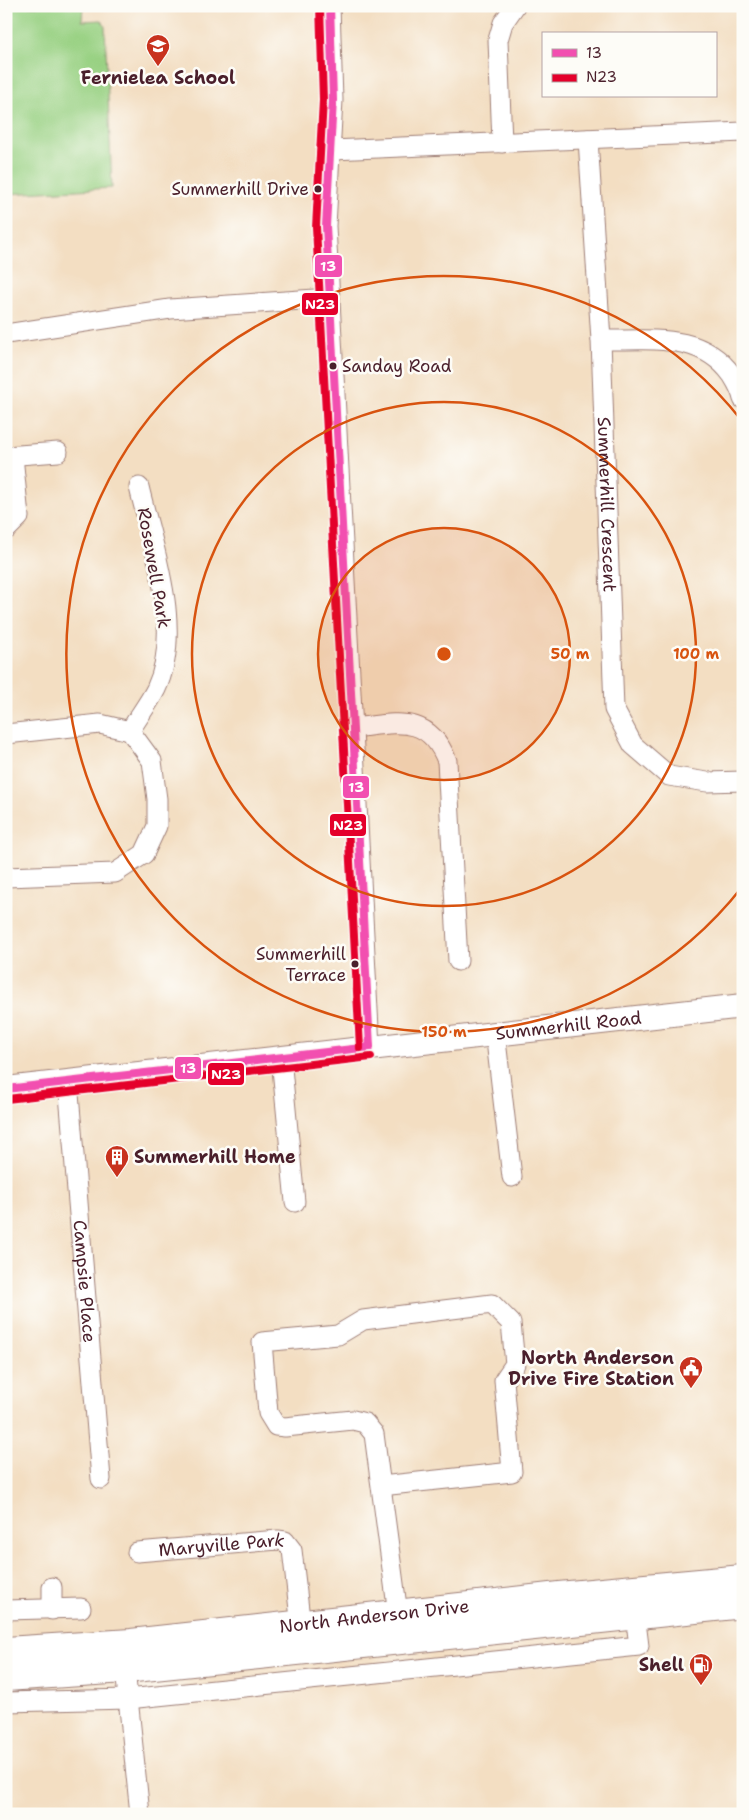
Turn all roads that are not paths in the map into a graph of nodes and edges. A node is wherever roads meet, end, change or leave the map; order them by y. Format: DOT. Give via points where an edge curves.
graph roads {
  1 [pos="330,6"];
  2 [pos="515,6"];
  3 [pos="743,132"];
  4 [pos="588,139"];
  5 [pos="502,143"];
  6 [pos="332,150"];
  7 [pos="330,298"];
  8 [pos="6,334"];
  9 [pos="601,340"];
  10 [pos="743,399"];
  11 [pos="58,452"];
  12 [pos="10,456"];
  13 [pos="139,487"];
  14 [pos="6,530"];
  15 [pos="352,728"];
  16 [pos="130,731"];
  17 [pos="6,734"];
  18 [pos="743,781"];
  19 [pos="6,877"];
  20 [pos="458,961"];
  21 [pos="743,1006"];
  22 [pos="495,1032"];
  23 [pos="370,1048"];
  24 [pos="280,1058"];
  25 [pos="68,1082"];
  26 [pos="6,1089"];
  27 [pos="512,1177"];
  28 [pos="295,1202"];
  29 [pos="101,1479"];
  30 [pos="381,1486"];
  31 [pos="137,1552"];
  32 [pos="743,1579"];
  33 [pos="52,1587"];
  34 [pos="743,1604"];
  35 [pos="81,1608"];
  36 [pos="6,1610"];
  37 [pos="52,1610"];
  38 [pos="398,1614"];
  39 [pos="636,1614"];
  40 [pos="302,1636"];
  41 [pos="6,1651"];
  42 [pos="126,1669"];
  43 [pos="6,1677"];
  44 [pos="128,1699"];
  45 [pos="6,1702"];
  46 [pos="140,1814"];
  1 -- 6 [label="street"];
  2 -- 5 [label="street" via="503,23 498,40"];
  3 -- 4 [label="street"];
  4 -- 5 [label="street"];
  4 -- 9 [label="street, Summerhill Crescent"];
  5 -- 6 [label="street"];
  6 -- 7 [label="street" via="326,226"];
  7 -- 8 [label="street" via="170,309"];
  7 -- 15 [label="street"];
  9 -- 10 [label="street" via="672,341 701,347 725,365"];
  9 -- 18 [label="street, Summerhill Crescent" via="614,709 633,745 669,776 707,782"];
  11 -- 12 [label="street"];
  12 -- 14 [label="street" via="19,517"];
  13 -- 16 [label="street, Rosewell Park" via="166,609 167,643 164,666 156,688"];
  15 -- 20 [label="street" via="413,724 428,731 442,747 447,761"];
  15 -- 23 [label="street"];
  16 -- 17 [label="street" via="100,724"];
  16 -- 19 [label="street" via="152,761 157,799 157,826 144,854 115,873"];
  21 -- 22 [label="street, Summerhill Road"];
  22 -- 23 [label="street, Summerhill Road"];
  22 -- 27 [label="street"];
  23 -- 24 [label="street, Summerhill Road"];
  24 -- 25 [label="street, Summerhill Road"];
  24 -- 28 [label="street"];
  25 -- 26 [label="street, Summerhill Road"];
  25 -- 29 [label="street, Campsie Place"];
  30 -- 30 [label="street" via="374,1434 365,1423 353,1420 276,1426 268,1413 262,1342 338,1335 363,1320 492,1304 511,1323 515,1364 504,1380 512,1472"];
  30 -- 38 [label="street"];
  31 -- 40 [label="street, Maryville Park" via="285,1541 292,1550"];
  32 -- 38 [label="main road, North Anderson Drive"];
  33 -- 37 [label="street"];
  34 -- 39 [label="main road, North Anderson Drive"];
  35 -- 37 [label="street"];
  36 -- 37 [label="street"];
  38 -- 40 [label="main road, North Anderson Drive"];
  39 -- 40 [label="main road, North Anderson Drive"];
  39 -- 44 [label="street" via="638,1646"];
  40 -- 41 [label="main road, North Anderson Drive"];
  40 -- 42 [label="main road, North Anderson Drive"];
  42 -- 43 [label="main road, North Anderson Drive"];
  42 -- 44 [label="street"];
  44 -- 45 [label="street"];
  44 -- 46 [label="street"];
}
